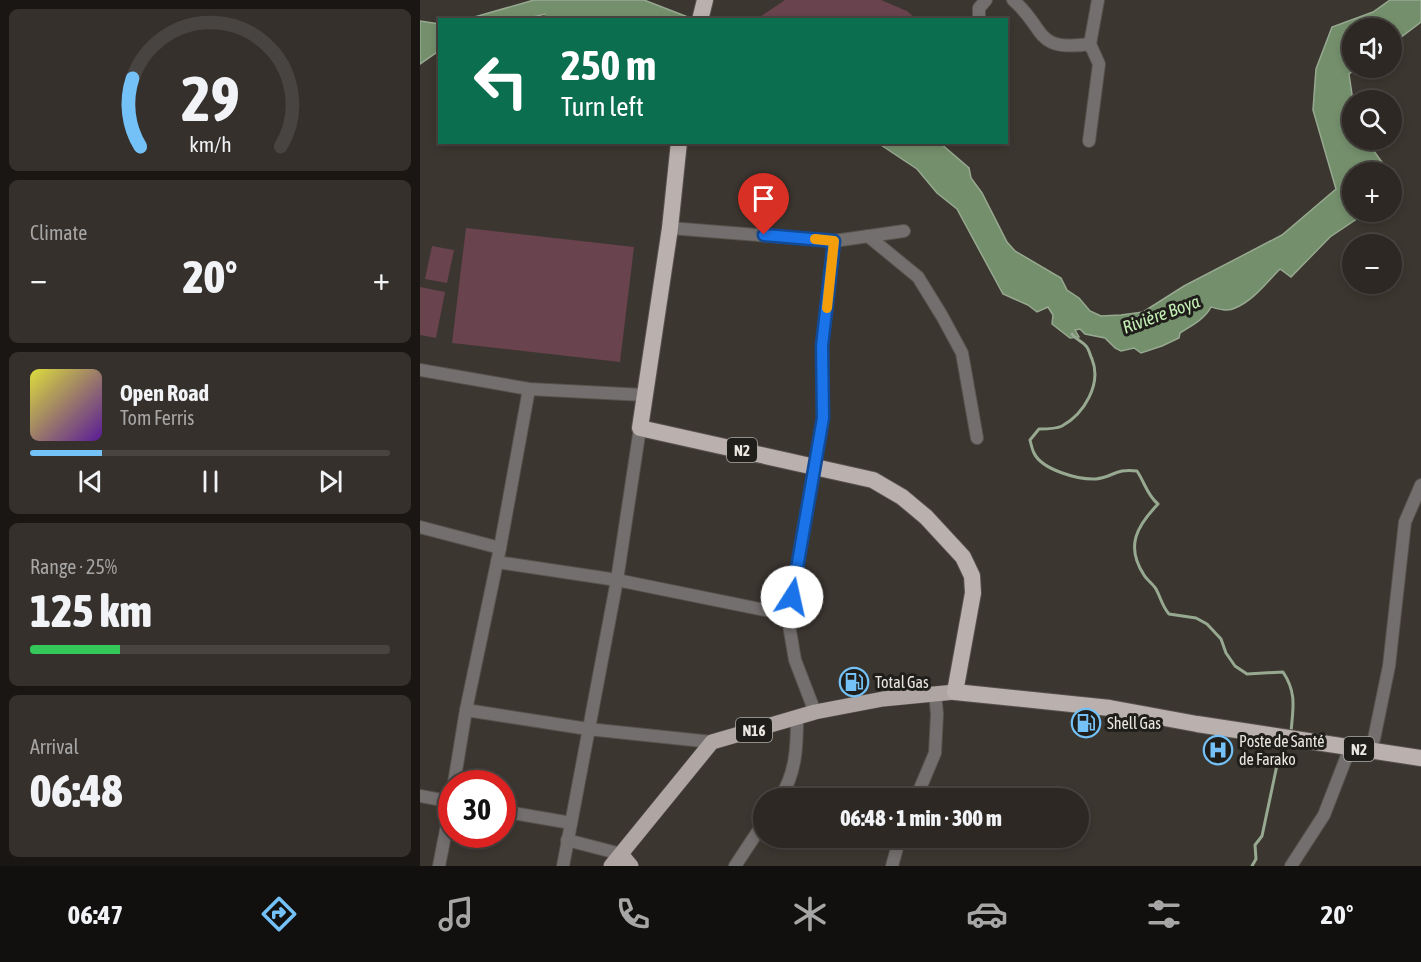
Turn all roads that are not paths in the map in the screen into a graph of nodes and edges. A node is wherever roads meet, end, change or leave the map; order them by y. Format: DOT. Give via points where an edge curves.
graph roads {
  1 [pos="705,0"];
  2 [pos="986,0"];
  3 [pos="1013,0"];
  4 [pos="1098,0"];
  5 [pos="700,18"];
  6 [pos="979,18"];
  7 [pos="1090,44"];
  8 [pos="1089,141"];
  9 [pos="679,144"];
  10 [pos="670,228"];
  11 [pos="904,231"];
  12 [pos="868,236"];
  13 [pos="834,241"];
  14 [pos="420,370"];
  15 [pos="529,389"];
  16 [pos="644,395"];
  17 [pos="640,428"];
  18 [pos="977,438"];
  19 [pos="814,466"];
  20 [pos="1421,485"];
  21 [pos="420,527"];
  22 [pos="500,548"];
  23 [pos="497,562"];
  24 [pos="617,580"];
  25 [pos="788,619"];
  26 [pos="955,692"];
  27 [pos="935,693"];
  28 [pos="466,710"];
  29 [pos="815,712"];
  30 [pos="797,718"];
  31 [pos="588,729"];
  32 [pos="712,742"];
  33 [pos="1358,749"];
  34 [pos="1421,758"];
  35 [pos="456,770"];
  36 [pos="785,788"];
  37 [pos="920,788"];
  38 [pos="420,796"];
  39 [pos="438,799"];
  40 [pos="516,813"];
  41 [pos="571,823"];
  42 [pos="753,839"];
  43 [pos="567,840"];
  44 [pos="442,848"];
  45 [pos="897,848"];
  46 [pos="621,854"];
  47 [pos="439,866"];
  48 [pos="563,866"];
  49 [pos="611,866"];
  50 [pos="631,866"];
  51 [pos="735,866"];
  52 [pos="892,866"];
  53 [pos="1291,866"];
  1 -- 5 [label="highway"];
  2 -- 6 [label="street" via="979,8"];
  3 -- 7 [label="street" via="1044,40 1065,46"];
  4 -- 7 [label="street"];
  7 -- 8 [label="street" via="1099,64"];
  9 -- 10 [label="highway"];
  10 -- 13 [label="street"];
  10 -- 16 [label="highway"];
  11 -- 12 [label="street"];
  12 -- 13 [label="street"];
  12 -- 18 [label="street" via="918,277 962,353"];
  13 -- 19 [label="street" via="822,346 823,418"];
  14 -- 15 [label="street"];
  15 -- 16 [label="street"];
  15 -- 22 [label="street"];
  16 -- 17 [label="highway"];
  17 -- 19 [label="highway, N2"];
  17 -- 24 [label="street"];
  19 -- 25 [label="street"];
  19 -- 26 [label="highway, N2" via="873,480 902,497 963,557 972,576 973,593"];
  20 -- 33 [label="street" via="1405,522 1389,666 1374,739"];
  21 -- 22 [label="street"];
  22 -- 23 [label="street"];
  23 -- 24 [label="street"];
  23 -- 28 [label="street"];
  24 -- 25 [label="street" via="770,611"];
  24 -- 31 [label="street"];
  25 -- 29 [label="street" via="795,660"];
  26 -- 27 [label="main road, N16"];
  26 -- 33 [label="highway, N2" via="1110,708"];
  27 -- 29 [label="main road, N16"];
  27 -- 37 [label="street" via="935,753"];
  28 -- 31 [label="street"];
  28 -- 35 [label="street"];
  29 -- 30 [label="main road, N16"];
  30 -- 32 [label="main road, N16"];
  30 -- 36 [label="street" via="797,749"];
  31 -- 32 [label="street"];
  31 -- 41 [label="street"];
  32 -- 46 [label="main road, N16"];
  33 -- 34 [label="highway, N2"];
  33 -- 53 [label="street" via="1324,815"];
  38 -- 39 [label="street"];
  40 -- 41 [label="street"];
  41 -- 43 [label="street"];
  42 -- 51 [label="street"];
  43 -- 46 [label="street"];
  43 -- 48 [label="street"];
  44 -- 47 [label="street"];
  45 -- 52 [label="street"];
  46 -- 49 [label="main road, N16"];
  46 -- 50 [label="main road"];
}
